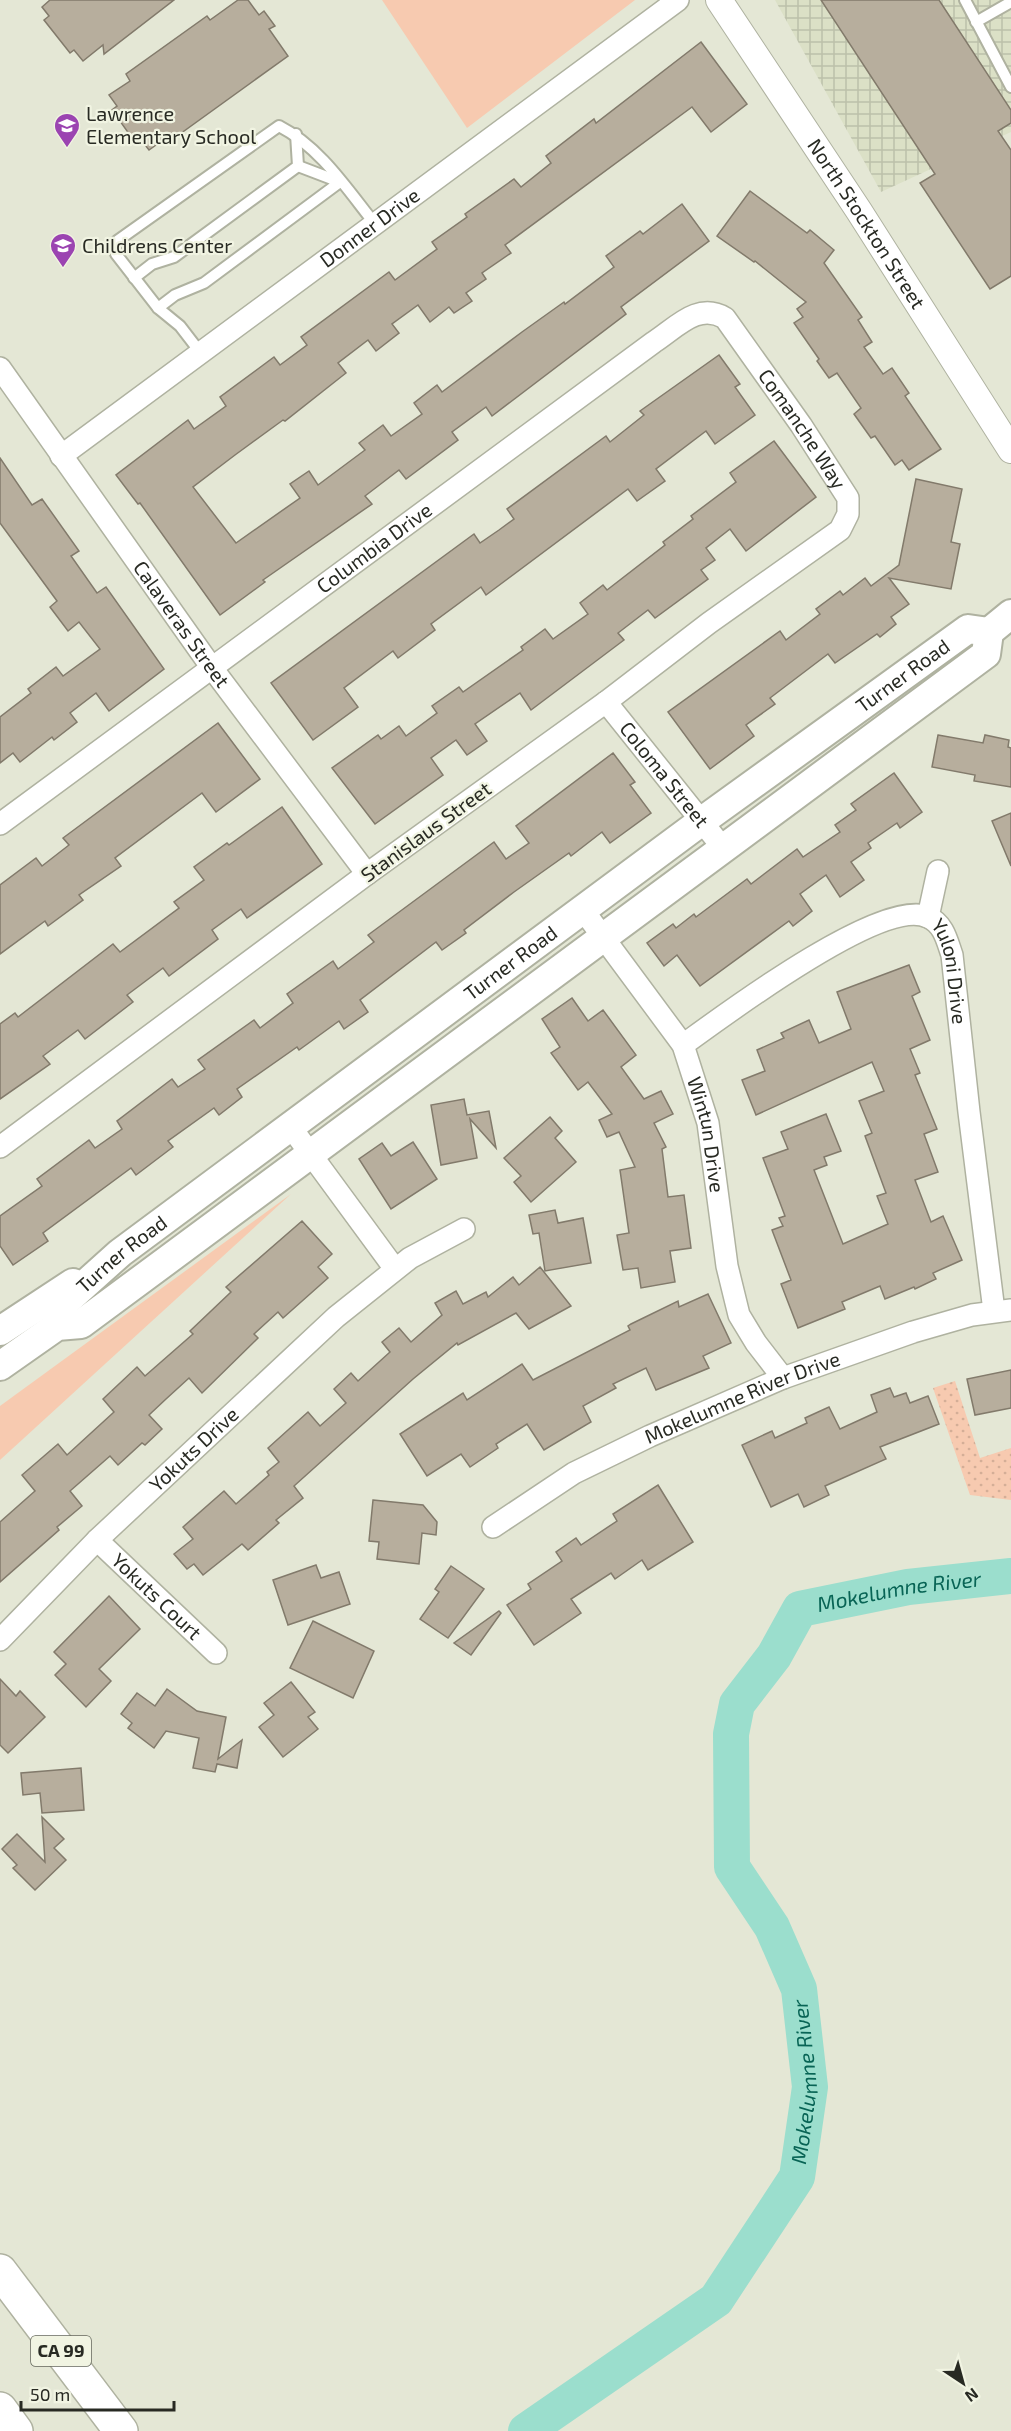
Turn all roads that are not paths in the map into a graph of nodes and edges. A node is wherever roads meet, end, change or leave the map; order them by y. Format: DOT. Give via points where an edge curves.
graph roads {
  1 [pos="678,0"];
  2 [pos="719,0"];
  3 [pos="965,0"];
  4 [pos="1011,2"];
  5 [pos="976,22"];
  6 [pos="1011,87"];
  7 [pos="296,134"];
  8 [pos="298,166"];
  9 [pos="340,182"];
  10 [pos="375,224"];
  11 [pos="134,278"];
  12 [pos="158,308"];
  13 [pos="746,348"];
  14 [pos="201,352"];
  15 [pos="0,369"];
  16 [pos="1011,450"];
  17 [pos="61,456"];
  18 [pos="849,514"];
  19 [pos="1011,614"];
  20 [pos="989,632"];
  21 [pos="212,668"];
  22 [pos="606,702"];
  23 [pos="702,820"];
  24 [pos="0,824"];
  25 [pos="723,848"];
  26 [pos="938,871"];
  27 [pos="367,874"];
  28 [pos="583,910"];
  29 [pos="928,917"];
  30 [pos="603,937"];
  31 [pos="683,1045"];
  32 [pos="290,1126"];
  33 [pos="0,1147"];
  34 [pos="310,1153"];
  35 [pos="464,1229"];
  36 [pos="120,1253"];
  37 [pos="395,1269"];
  38 [pos="1003,1310"];
  39 [pos="57,1326"];
  40 [pos="0,1331"];
  41 [pos="0,1366"];
  42 [pos="783,1378"];
  43 [pos="493,1527"];
  44 [pos="97,1540"];
  45 [pos="0,1640"];
  46 [pos="216,1653"];
  47 [pos="0,2271"];
  48 [pos="0,2409"];
  49 [pos="16,2431"];
  50 [pos="121,2431"];
  1 -- 10 [label="street, Donner Drive"];
  2 -- 16 [label="street, North Stockton Street"];
  3 -- 5 [label="lane"];
  4 -- 5 [label="lane"];
  5 -- 6 [label="lane"];
  7 -- 8 [label="lane"];
  7 -- 9 [label="lane"];
  7 -- 11 [label="lane" via="279,126 117,241 116,254"];
  8 -- 9 [label="lane"];
  8 -- 11 [label="lane" via="174,257 152,264"];
  9 -- 10 [label="lane"];
  9 -- 12 [label="lane" via="204,283 175,295"];
  10 -- 14 [label="street, Donner Drive"];
  11 -- 12 [label="lane"];
  12 -- 14 [label="lane" via="180,326"];
  13 -- 18 [label="street, Comanche Way" via="848,498"];
  13 -- 21 [label="street, Columbia Drive" via="725,318 714,311 698,313"];
  14 -- 17 [label="street, Donner Drive"];
  15 -- 17 [label="street, Calaveras Street"];
  17 -- 21 [label="street, Calaveras Street"];
  18 -- 22 [label="street, Stanislaus Street" via="840,530"];
  19 -- 20 [label="main road"];
  20 -- 23 [label="main road, Turner Road" via="968,628"];
  20 -- 25 [label="main road, Turner Road" via="986,654"];
  21 -- 24 [label="street, Columbia Drive"];
  21 -- 27 [label="street, Calaveras Street"];
  22 -- 23 [label="street, Coloma Street"];
  22 -- 27 [label="street, Stanislaus Street"];
  23 -- 25 [label="street, Coloma Street"];
  23 -- 28 [label="main road, Turner Road"];
  25 -- 30 [label="main road, Turner Road"];
  26 -- 29 [label="street"];
  27 -- 33 [label="street, Stanislaus Street"];
  28 -- 30 [label="street, Wintun Drive"];
  28 -- 32 [label="main road, Turner Road"];
  29 -- 31 [label="street, Yuloni Drive" via="891,919 863,929 762,987"];
  29 -- 38 [label="street, Yuloni Drive" via="944,933 952,955 969,1112"];
  30 -- 31 [label="street, Wintun Drive"];
  30 -- 34 [label="main road, Turner Road"];
  31 -- 42 [label="street, Wintun Drive" via="708,1123 727,1266 739,1315"];
  32 -- 34 [label="street"];
  32 -- 36 [label="main road, Turner Road"];
  34 -- 37 [label="street"];
  34 -- 39 [label="main road, Turner Road" via="81,1324"];
  35 -- 37 [label="street, Yokuts Drive"];
  36 -- 39 [label="main road, Turner Road" via="62,1305"];
  36 -- 40 [label="main road"];
  37 -- 44 [label="street, Yokuts Drive" via="336,1317"];
  38 -- 42 [label="street, Mokelumne River Drive" via="914,1332"];
  39 -- 41 [label="main road, Turner Road"];
  42 -- 43 [label="street, Mokelumne River Drive" via="574,1473"];
  44 -- 45 [label="street, Yokuts Drive"];
  44 -- 46 [label="street, Yokuts Court"];
  47 -- 50 [label="highway, CA 99"];
  48 -- 49 [label="highway"];
}
